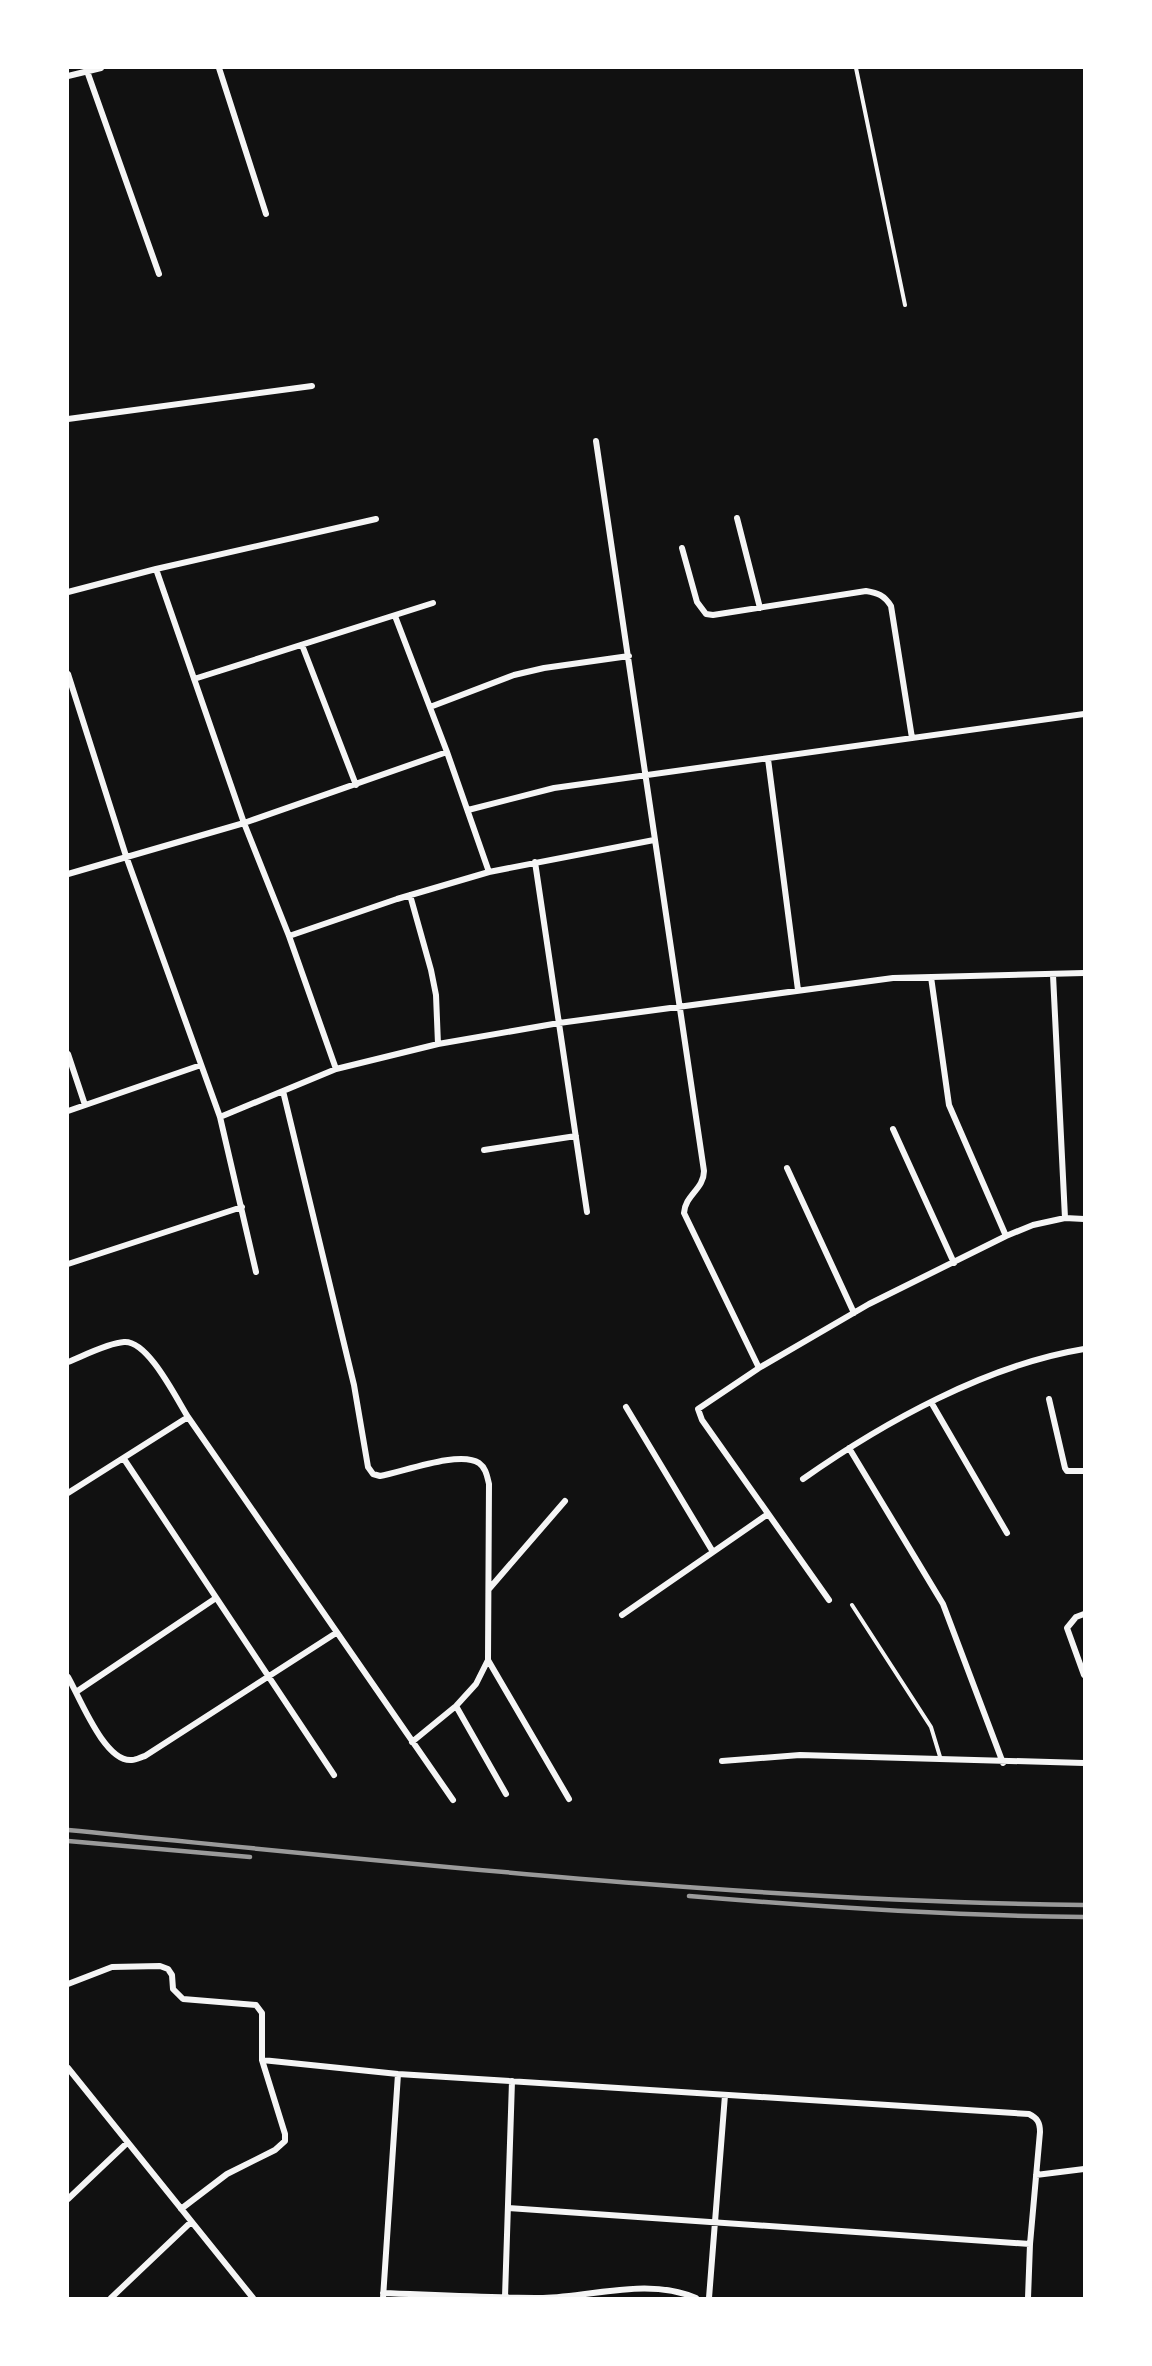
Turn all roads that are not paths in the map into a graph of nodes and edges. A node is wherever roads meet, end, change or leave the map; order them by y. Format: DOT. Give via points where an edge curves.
graph roads {
  1 [pos="101,68"];
  2 [pos="219,68"];
  3 [pos="856,68"];
  4 [pos="87,71"];
  5 [pos="68,76"];
  6 [pos="266,214"];
  7 [pos="159,274"];
  8 [pos="905,305"];
  9 [pos="312,386"];
  10 [pos="68,420"];
  11 [pos="597,441"];
  12 [pos="737,518"];
  13 [pos="376,519"];
  14 [pos="682,548"];
  15 [pos="156,569"];
  16 [pos="68,592"];
  17 [pos="434,603"];
  18 [pos="760,608"];
  19 [pos="394,616"];
  20 [pos="302,645"];
  21 [pos="628,656"];
  22 [pos="68,674"];
  23 [pos="194,679"];
  24 [pos="430,707"];
  25 [pos="1084,714"];
  26 [pos="912,738"];
  27 [pos="447,752"];
  28 [pos="768,759"];
  29 [pos="645,776"];
  30 [pos="356,785"];
  31 [pos="468,810"];
  32 [pos="244,823"];
  33 [pos="654,840"];
  34 [pos="126,856"];
  35 [pos="535,862"];
  36 [pos="489,872"];
  37 [pos="68,874"];
  38 [pos="410,895"];
  39 [pos="289,936"];
  40 [pos="1084,973"];
  41 [pos="1053,975"];
  42 [pos="932,977"];
  43 [pos="798,990"];
  44 [pos="681,1007"];
  45 [pos="559,1023"];
  46 [pos="438,1044"];
  47 [pos="68,1054"];
  48 [pos="201,1065"];
  49 [pos="336,1069"];
  50 [pos="283,1091"];
  51 [pos="85,1105"];
  52 [pos="68,1111"];
  53 [pos="220,1117"];
  54 [pos="893,1129"];
  55 [pos="576,1136"];
  56 [pos="484,1150"];
  57 [pos="787,1168"];
  58 [pos="242,1206"];
  59 [pos="587,1212"];
  60 [pos="1065,1218"];
  61 [pos="1084,1219"];
  62 [pos="1006,1236"];
  63 [pos="954,1263"];
  64 [pos="68,1264"];
  65 [pos="256,1272"];
  66 [pos="854,1313"];
  67 [pos="1084,1349"];
  68 [pos="68,1362"];
  69 [pos="759,1368"];
  70 [pos="1049,1399"];
  71 [pos="931,1402"];
  72 [pos="626,1407"];
  73 [pos="188,1417"];
  74 [pos="849,1448"];
  75 [pos="124,1459"];
  76 [pos="1084,1471"];
  77 [pos="803,1479"];
  78 [pos="68,1493"];
  79 [pos="564,1501"];
  80 [pos="768,1514"];
  81 [pos="1007,1533"];
  82 [pos="713,1552"];
  83 [pos="488,1590"];
  84 [pos="216,1598"];
  85 [pos="829,1600"];
  86 [pos="852,1605"];
  87 [pos="1084,1614"];
  88 [pos="622,1615"];
  89 [pos="336,1633"];
  90 [pos="488,1660"];
  91 [pos="1084,1675"];
  92 [pos="267,1676"];
  93 [pos="68,1677"];
  94 [pos="76,1692"];
  95 [pos="456,1706"];
  96 [pos="412,1742"];
  97 [pos="942,1760"];
  98 [pos="722,1761"];
  99 [pos="1003,1763"];
  100 [pos="1084,1763"];
  101 [pos="334,1775"];
  102 [pos="506,1794"];
  103 [pos="569,1799"];
  104 [pos="453,1800"];
  105 [pos="68,1984"];
  106 [pos="262,2060"];
  107 [pos="68,2068"];
  108 [pos="398,2074"];
  109 [pos="512,2081"];
  110 [pos="725,2095"];
  111 [pos="127,2144"];
  112 [pos="1084,2169"];
  113 [pos="1036,2175"];
  114 [pos="68,2199"];
  115 [pos="508,2208"];
  116 [pos="182,2209"];
  117 [pos="191,2222"];
  118 [pos="716,2222"];
  119 [pos="1030,2244"];
  120 [pos="383,2296"];
  121 [pos="491,2297"];
  122 [pos="505,2297"];
  123 [pos="111,2298"];
  124 [pos="253,2298"];
  125 [pos="696,2298"];
  126 [pos="710,2298"];
  127 [pos="1028,2298"];
  1 -- 4 [label="street"];
  2 -- 6 [label="street"];
  3 -- 8 [label="lane"];
  4 -- 5 [label="street"];
  4 -- 7 [label="street"];
  9 -- 10 [label="street"];
  11 -- 21 [label="street"];
  12 -- 18 [label="street"];
  13 -- 15 [label="street"];
  14 -- 18 [label="street" via="697,602 706,614"];
  15 -- 16 [label="street"];
  15 -- 23 [label="street"];
  17 -- 19 [label="street"];
  18 -- 26 [label="street" via="866,591 886,598 891,606"];
  19 -- 20 [label="street"];
  19 -- 24 [label="street"];
  20 -- 23 [label="street"];
  20 -- 30 [label="street"];
  21 -- 24 [label="street" via="514,675"];
  21 -- 29 [label="street"];
  22 -- 34 [label="street"];
  23 -- 32 [label="street"];
  24 -- 27 [label="street"];
  25 -- 26 [label="street"];
  26 -- 28 [label="street"];
  27 -- 30 [label="street"];
  27 -- 31 [label="street"];
  28 -- 29 [label="street"];
  28 -- 43 [label="street"];
  29 -- 31 [label="street" via="554,788"];
  29 -- 33 [label="street"];
  30 -- 32 [label="street"];
  31 -- 36 [label="street"];
  32 -- 34 [label="street"];
  32 -- 39 [label="street"];
  33 -- 35 [label="street"];
  33 -- 44 [label="street"];
  34 -- 37 [label="street"];
  34 -- 48 [label="street"];
  35 -- 36 [label="street"];
  35 -- 45 [label="street"];
  36 -- 38 [label="street"];
  38 -- 39 [label="street"];
  38 -- 46 [label="street" via="436,995"];
  39 -- 49 [label="street"];
  40 -- 41 [label="street"];
  41 -- 42 [label="street"];
  41 -- 60 [label="street"];
  42 -- 43 [label="street"];
  42 -- 62 [label="street" via="949,1105"];
  43 -- 44 [label="street"];
  44 -- 45 [label="street"];
  44 -- 69 [label="street" via="704,1178 684,1204 684,1213"];
  45 -- 46 [label="street"];
  45 -- 55 [label="street"];
  46 -- 49 [label="street"];
  47 -- 51 [label="street"];
  48 -- 51 [label="street"];
  48 -- 53 [label="street"];
  49 -- 50 [label="street"];
  50 -- 53 [label="street"];
  50 -- 83 [label="street" via="354,1385 368,1467 380,1476 447,1460 479,1463 487,1472 489,1484"];
  51 -- 52 [label="street"];
  53 -- 58 [label="street"];
  54 -- 63 [label="street"];
  55 -- 56 [label="street"];
  55 -- 59 [label="street"];
  57 -- 66 [label="street"];
  58 -- 64 [label="street"];
  58 -- 65 [label="street"];
  60 -- 61 [label="street"];
  60 -- 62 [label="street"];
  62 -- 63 [label="street"];
  63 -- 66 [label="street"];
  66 -- 69 [label="street"];
  67 -- 71 [label="street" via="1052,1354 994,1373"];
  68 -- 73 [label="street" via="122,1342 133,1342 148,1354"];
  69 -- 80 [label="street" via="698,1409"];
  70 -- 76 [label="street" via="1065,1468 1067,1472"];
  71 -- 74 [label="street"];
  71 -- 81 [label="street"];
  72 -- 82 [label="street"];
  73 -- 75 [label="street"];
  73 -- 89 [label="street"];
  74 -- 77 [label="street"];
  74 -- 99 [label="street" via="943,1604"];
  75 -- 78 [label="street"];
  75 -- 84 [label="street"];
  79 -- 83 [label="street"];
  80 -- 82 [label="street"];
  80 -- 85 [label="street"];
  82 -- 88 [label="street"];
  83 -- 90 [label="street"];
  84 -- 92 [label="street"];
  84 -- 94 [label="street"];
  86 -- 97 [label="lane" via="931,1727"];
  87 -- 91 [label="street" via="1067,1628"];
  89 -- 92 [label="street"];
  89 -- 96 [label="street"];
  90 -- 95 [label="street" via="476,1684"];
  90 -- 103 [label="street"];
  92 -- 94 [label="street" via="145,1756 131,1761 119,1758 105,1746"];
  92 -- 101 [label="street"];
  93 -- 94 [label="street"];
  95 -- 96 [label="street"];
  95 -- 102 [label="street"];
  96 -- 104 [label="street"];
  97 -- 98 [label="street" via="800,1755"];
  97 -- 99 [label="street"];
  99 -- 100 [label="street"];
  105 -- 106 [label="street" via="112,1967 168,1969 173,1989 183,1999 260,2008"];
  106 -- 108 [label="street"];
  106 -- 116 [label="street" via="285,2141 227,2174"];
  107 -- 111 [label="street"];
  108 -- 109 [label="street"];
  108 -- 120 [label="street"];
  109 -- 110 [label="street"];
  109 -- 115 [label="street"];
  110 -- 113 [label="street" via="1029,2114 1040,2125"];
  110 -- 118 [label="street"];
  111 -- 114 [label="street"];
  111 -- 116 [label="street"];
  112 -- 113 [label="street"];
  113 -- 119 [label="street"];
  115 -- 118 [label="street"];
  115 -- 122 [label="street"];
  116 -- 117 [label="street"];
  117 -- 123 [label="street"];
  117 -- 124 [label="street"];
  118 -- 119 [label="street"];
  118 -- 126 [label="street"];
  119 -- 127 [label="street"];
  120 -- 121 [label="street"];
  121 -- 122 [label="street"];
  122 -- 125 [label="street" via="545,2298 638,2288"];
}
